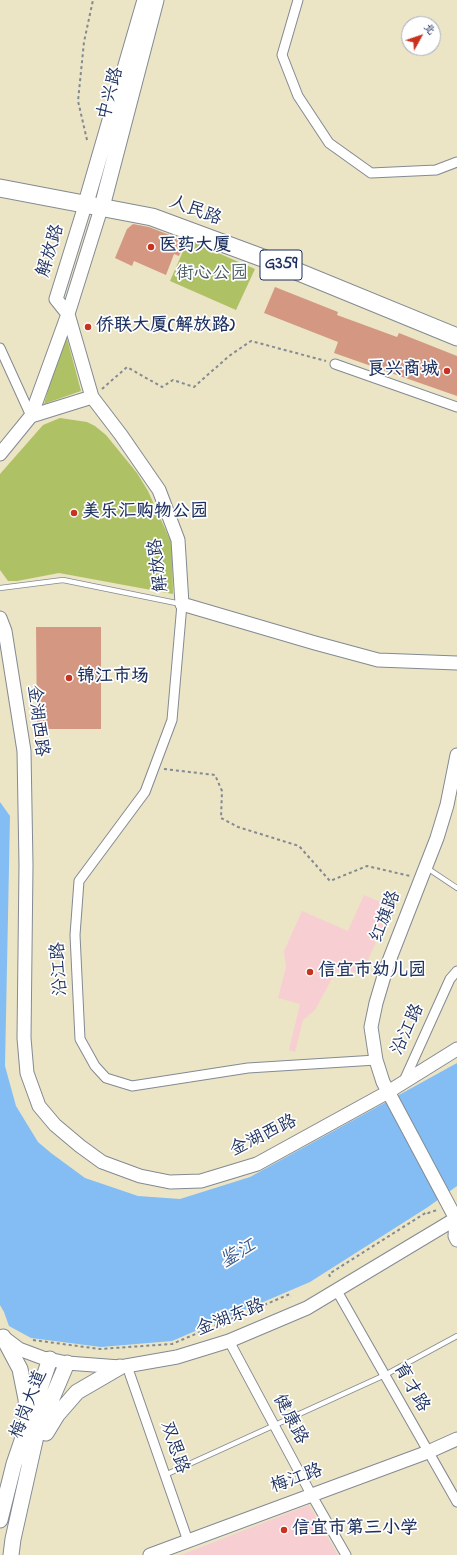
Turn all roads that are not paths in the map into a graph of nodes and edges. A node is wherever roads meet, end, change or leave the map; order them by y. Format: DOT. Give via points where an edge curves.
graph roads {
  1 [pos="145,0"];
  2 [pos="156,0"];
  3 [pos="298,0"];
  4 [pos="457,162"];
  5 [pos="0,178"];
  6 [pos="0,188"];
  7 [pos="94,202"];
  8 [pos="68,314"];
  9 [pos="457,326"];
  10 [pos="457,337"];
  11 [pos="0,348"];
  12 [pos="335,364"];
  13 [pos="92,396"];
  14 [pos="457,407"];
  15 [pos="31,416"];
  16 [pos="0,454"];
  17 [pos="0,588"];
  18 [pos="182,604"];
  19 [pos="0,618"];
  20 [pos="457,663"];
  21 [pos="457,755"];
  22 [pos="426,867"];
  23 [pos="457,888"];
  24 [pos="457,971"];
  25 [pos="457,1049"];
  26 [pos="376,1060"];
  27 [pos="403,1083"];
  28 [pos="388,1092"];
  29 [pos="457,1220"];
  30 [pos="457,1240"];
  31 [pos="336,1291"];
  32 [pos="2,1336"];
  33 [pos="457,1336"];
  34 [pos="229,1341"];
  35 [pos="50,1359"];
  36 [pos="67,1363"];
  37 [pos="124,1366"];
  38 [pos="384,1376"];
  39 [pos="274,1426"];
  40 [pos="27,1428"];
  41 [pos="457,1439"];
  42 [pos="428,1452"];
  43 [pos="30,1462"];
  44 [pos="165,1476"];
  45 [pos="311,1494"];
  46 [pos="457,1502"];
  47 [pos="0,1520"];
  48 [pos="188,1541"];
  49 [pos="11,1555"];
  50 [pos="150,1555"];
  51 [pos="346,1555"];
  1 -- 7 [label="main road, 中兴路"];
  2 -- 7 [label="main road, 中兴路"];
  3 -- 4 [label="street" via="282,55 298,96 329,143 372,173 436,170"];
  5 -- 7 [label="highway, 人民路 / G359"];
  6 -- 7 [label="highway, 人民路 / G359"];
  7 -- 8 [label="street, 解放路" via="56,299"];
  7 -- 9 [label="highway, 人民路 / G359" via="155,208 282,255"];
  7 -- 10 [label="highway, 人民路 / G359" via="152,217 286,267"];
  8 -- 13 [label="street, 解放路"];
  8 -- 15 [label="street"];
  11 -- 15 [label="street"];
  12 -- 14 [label="street"];
  13 -- 15 [label="street"];
  13 -- 18 [label="street, 解放路" via="159,490 178,540"];
  15 -- 16 [label="street"];
  17 -- 18 [label="lane" via="63,580"];
  18 -- 20 [label="street, 解放路" via="378,660"];
  18 -- 26 [label="street, 沿江路" via="172,720 145,792 79,881 75,935 80,1039 95,1066 106,1078 132,1086 248,1068"];
  19 -- 28 [label="street, 金湖西路" via="5,631 24,751 24,1038 28,1073 39,1106 55,1125 102,1162 140,1176 170,1182 202,1181 257,1164"];
  21 -- 22 [label="street, 红旗路" via="447,805"];
  22 -- 23 [label="lane"];
  22 -- 26 [label="street, 红旗路" via="387,966 376,1003 371,1027"];
  24 -- 27 [label="street, 沿江路" via="450,979"];
  25 -- 27 [label="street, 金湖西路"];
  26 -- 28 [label="street, 红旗路"];
  27 -- 28 [label="street, 金湖西路"];
  28 -- 29 [label="street, 红旗路"];
  29 -- 30 [label="street"];
  29 -- 31 [label="street, 金湖东路"];
  31 -- 34 [label="street, 金湖东路" via="307,1308"];
  31 -- 38 [label="street, 育才路"];
  32 -- 35 [label="street, 金湖东路" via="19,1349"];
  32 -- 40 [label="main road" via="20,1369 26,1399"];
  33 -- 38 [label="lane"];
  34 -- 37 [label="street, 金湖东路" via="177,1357"];
  34 -- 39 [label="street, 健康路"];
  35 -- 36 [label="street, 金湖东路"];
  35 -- 40 [label="main road, 梅岗大道"];
  36 -- 37 [label="street, 金湖东路"];
  36 -- 43 [label="main road, 梅岗大道" via="36,1436"];
  37 -- 43 [label="main road" via="77,1392 56,1415"];
  37 -- 44 [label="street, 双思路"];
  38 -- 39 [label="lane"];
  38 -- 42 [label="street, 育才路"];
  39 -- 44 [label="lane"];
  39 -- 45 [label="street, 健康路"];
  40 -- 47 [label="main road, 梅岗大道" via="14,1464"];
  41 -- 42 [label="street, 梅江路"];
  42 -- 45 [label="street, 梅江路"];
  42 -- 46 [label="street, 育才路"];
  43 -- 49 [label="main road, 梅岗大道"];
  44 -- 48 [label="street, 双思路"];
  45 -- 48 [label="street, 梅江路"];
  45 -- 51 [label="street, 健康路"];
  48 -- 50 [label="street, 梅江路"];
}
